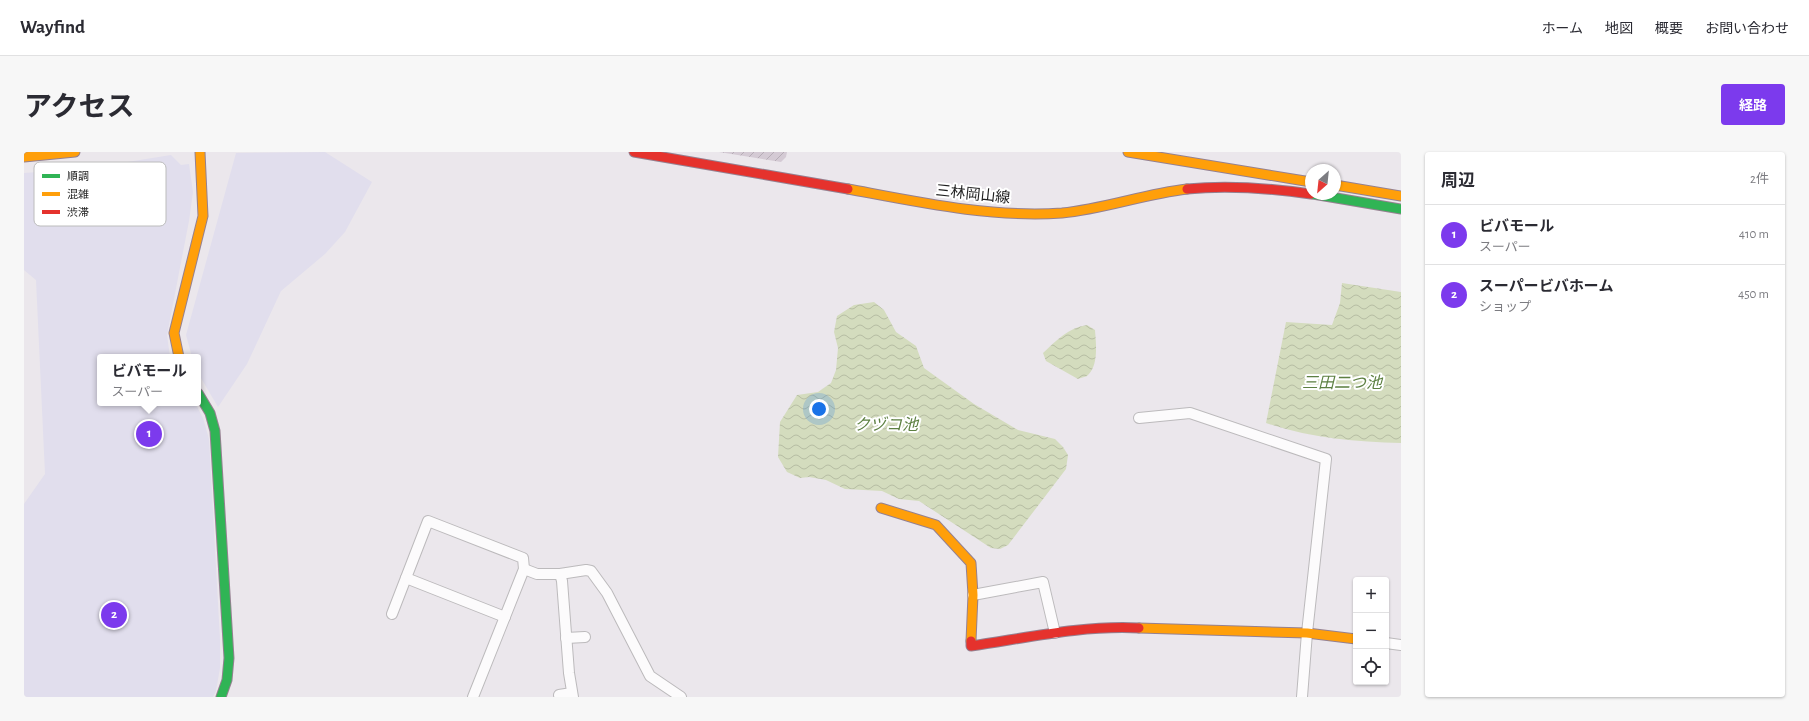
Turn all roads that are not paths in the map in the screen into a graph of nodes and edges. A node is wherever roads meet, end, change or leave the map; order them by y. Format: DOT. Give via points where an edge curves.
graph roads {
  1 [pos="76,152"];
  2 [pos="200,152"];
  3 [pos="634,152"];
  4 [pos="1128,152"];
  5 [pos="24,157"];
  6 [pos="1305,181"];
  7 [pos="1341,187"];
  8 [pos="1305,193"];
  9 [pos="1401,196"];
  10 [pos="1341,199"];
  11 [pos="1401,209"];
  12 [pos="178,354"];
  13 [pos="201,398"];
  14 [pos="1139,418"];
  15 [pos="881,508"];
  16 [pos="524,569"];
  17 [pos="560,574"];
  18 [pos="406,578"];
  19 [pos="973,595"];
  20 [pos="392,614"];
  21 [pos="505,617"];
  22 [pos="1055,633"];
  23 [pos="1307,633"];
  24 [pos="585,637"];
  25 [pos="566,638"];
  26 [pos="1353,639"];
  27 [pos="1389,643"];
  28 [pos="1401,645"];
  29 [pos="559,695"];
  30 [pos="573,695"];
  31 [pos="222,697"];
  32 [pos="473,697"];
  33 [pos="681,697"];
  34 [pos="1302,697"];
  1 -- 5 [label="street"];
  2 -- 12 [label="street" via="202,216 174,333"];
  3 -- 8 [label="street, 三林岡山線" via="928,203 1001,213 1048,214 1106,206 1166,192 1221,186"];
  4 -- 6 [label="street"];
  7 -- 9 [label="street"];
  10 -- 11 [label="street, 三林岡山線"];
  13 -- 31 [label="street" via="210,413 215,431 229,658"];
  14 -- 23 [label="street" via="1190,413 1326,459"];
  15 -- 19 [label="street" via="936,525 971,563"];
  16 -- 17 [label="street" via="537,574"];
  16 -- 18 [label="street" via="523,558 428,521"];
  16 -- 21 [label="street"];
  17 -- 25 [label="street"];
  17 -- 33 [label="street" via="591,571 607,593 650,676"];
  18 -- 20 [label="street"];
  18 -- 21 [label="street"];
  19 -- 22 [label="street" via="1043,582"];
  19 -- 22 [label="street" via="971,646"];
  21 -- 32 [label="street"];
  22 -- 23 [label="street" via="1122,627"];
  23 -- 26 [label="street"];
  23 -- 34 [label="street"];
  24 -- 25 [label="street"];
  25 -- 30 [label="street"];
  27 -- 28 [label="street"];
  29 -- 30 [label="street"];
}
